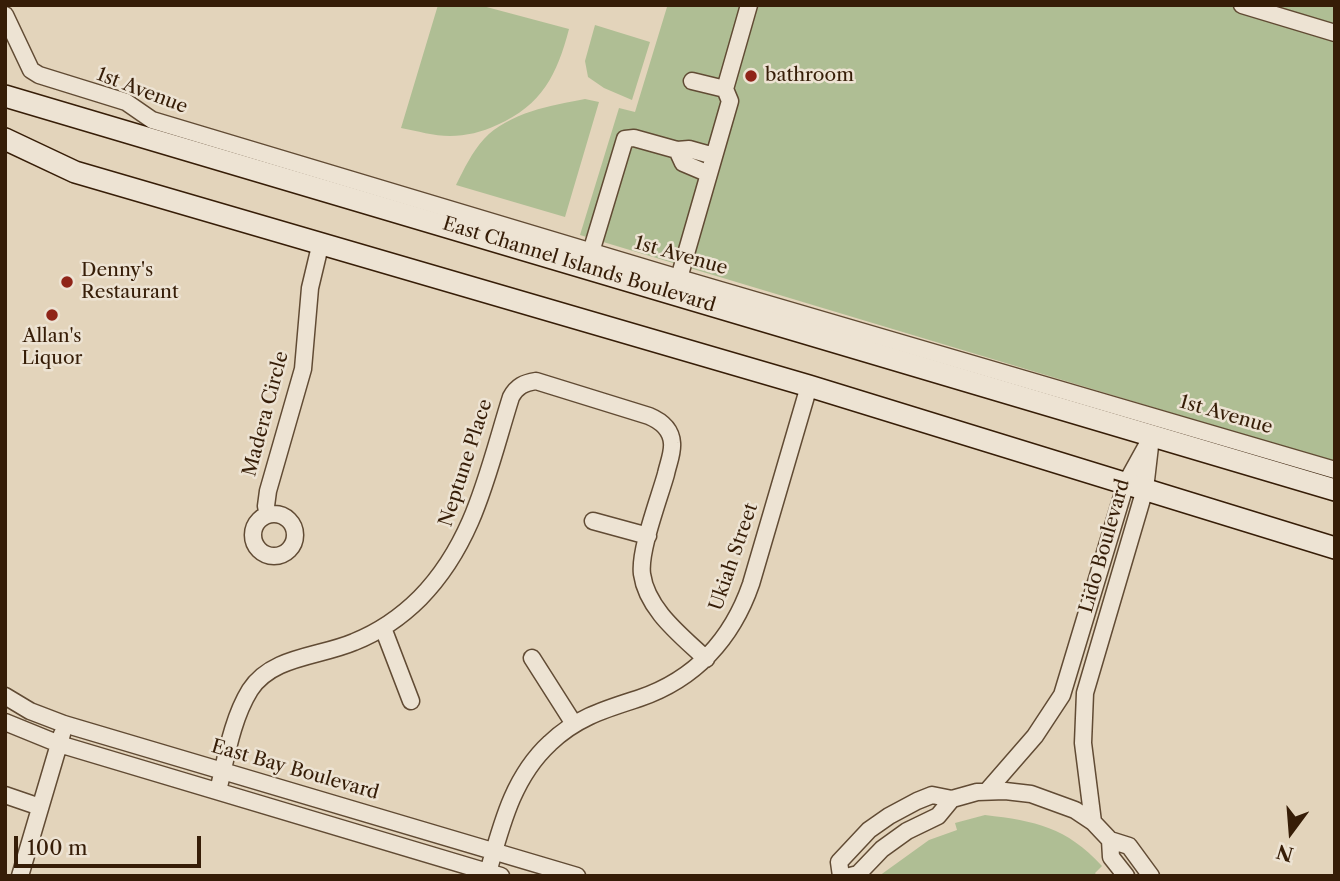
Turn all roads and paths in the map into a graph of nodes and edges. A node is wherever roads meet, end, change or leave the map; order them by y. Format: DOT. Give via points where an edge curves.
graph roads {
  1 [pos="749,5"];
  2 [pos="1242,5"];
  3 [pos="5,15"];
  4 [pos="1335,33"];
  5 [pos="692,81"];
  6 [pos="5,85"];
  7 [pos="725,89"];
  8 [pos="5,96"];
  9 [pos="141,135"];
  10 [pos="5,139"];
  11 [pos="677,150"];
  12 [pos="714,156"];
  13 [pos="709,174"];
  14 [pos="321,242"];
  15 [pos="591,252"];
  16 [pos="679,278"];
  17 [pos="809,386"];
  18 [pos="1152,436"];
  19 [pos="1335,470"];
  20 [pos="1135,486"];
  21 [pos="1335,490"];
  22 [pos="268,515"];
  23 [pos="593,521"];
  24 [pos="648,536"];
  25 [pos="1335,548"];
  26 [pos="383,628"];
  27 [pos="531,657"];
  28 [pos="706,659"];
  29 [pos="5,696"];
  30 [pos="411,701"];
  31 [pos="5,722"];
  32 [pos="64,724"];
  33 [pos="574,724"];
  34 [pos="59,744"];
  35 [pos="223,771"];
  36 [pos="988,790"];
  37 [pos="218,791"];
  38 [pos="5,795"];
  39 [pos="953,799"];
  40 [pos="40,807"];
  41 [pos="1093,822"];
  42 [pos="1110,840"];
  43 [pos="494,851"];
  44 [pos="492,874"];
  45 [pos="20,876"];
  46 [pos="577,876"];
  47 [pos="841,876"];
  48 [pos="850,876"];
  49 [pos="1126,876"];
  50 [pos="1151,876"];
  1 -- 7 [label="street"];
  2 -- 4 [label="street"];
  3 -- 15 [label="street, 1st Avenue" via="26,63 39,75 126,102 152,120"];
  5 -- 7 [label="street"];
  6 -- 9 [label="main road" via="83,108"];
  7 -- 12 [label="street" via="730,101"];
  8 -- 9 [label="main road, East Channel Islands Boulevard"];
  9 -- 18 [label="main road, East Channel Islands Boulevard"];
  10 -- 14 [label="main road" via="75,172"];
  11 -- 12 [label="street"];
  11 -- 13 [label="street" via="683,163"];
  11 -- 15 [label="street" via="625,139"];
  12 -- 13 [label="street"];
  13 -- 16 [label="street"];
  14 -- 17 [label="main road"];
  14 -- 22 [label="street, Madera Circle" via="310,288 303,369 268,491"];
  15 -- 16 [label="street, 1st Avenue"];
  16 -- 19 [label="street, 1st Avenue"];
  17 -- 20 [label="main road"];
  17 -- 28 [label="street, Ukiah Street" via="745,603 725,638"];
  18 -- 20 [label="street, Lido Boulevard"];
  18 -- 21 [label="main road, East Channel Islands Boulevard"];
  20 -- 25 [label="main road"];
  20 -- 36 [label="street, Lido Boulevard" via="1062,695 1045,724"];
  20 -- 41 [label="street, Lido Boulevard" via="1085,693 1083,743"];
  23 -- 24 [label="street"];
  24 -- 26 [label="street, Neptune Place" via="672,451 664,424 528,382 511,397 460,547 419,599"];
  24 -- 28 [label="street, Neptune Place" via="642,573 648,594 662,615"];
  26 -- 30 [label="street"];
  26 -- 35 [label="street, Neptune Place" via="344,646 284,663 260,678 241,706"];
  27 -- 33 [label="street"];
  28 -- 33 [label="street, Ukiah Street" via="657,691"];
  29 -- 32 [label="street, East Bay Boulevard"];
  31 -- 34 [label="street"];
  32 -- 34 [label="street"];
  32 -- 35 [label="street, East Bay Boulevard"];
  33 -- 43 [label="street, Ukiah Street" via="548,744 524,775"];
  34 -- 37 [label="street"];
  34 -- 40 [label="street"];
  35 -- 37 [label="street, Neptune Place"];
  35 -- 43 [label="street, East Bay Boulevard"];
  36 -- 39 [label="street"];
  36 -- 41 [label="street" via="1044,797"];
  37 -- 44 [label="street"];
  38 -- 40 [label="street"];
  39 -- 47 [label="street" via="932,795 889,816 839,862"];
  39 -- 48 [label="street" via="937,816 894,839 858,874"];
  40 -- 45 [label="street"];
  41 -- 42 [label="street"];
  42 -- 49 [label="street" via="1111,857"];
  42 -- 50 [label="street" via="1129,846"];
  43 -- 44 [label="street, Ukiah Street"];
  43 -- 46 [label="street, East Bay Boulevard"];
}
